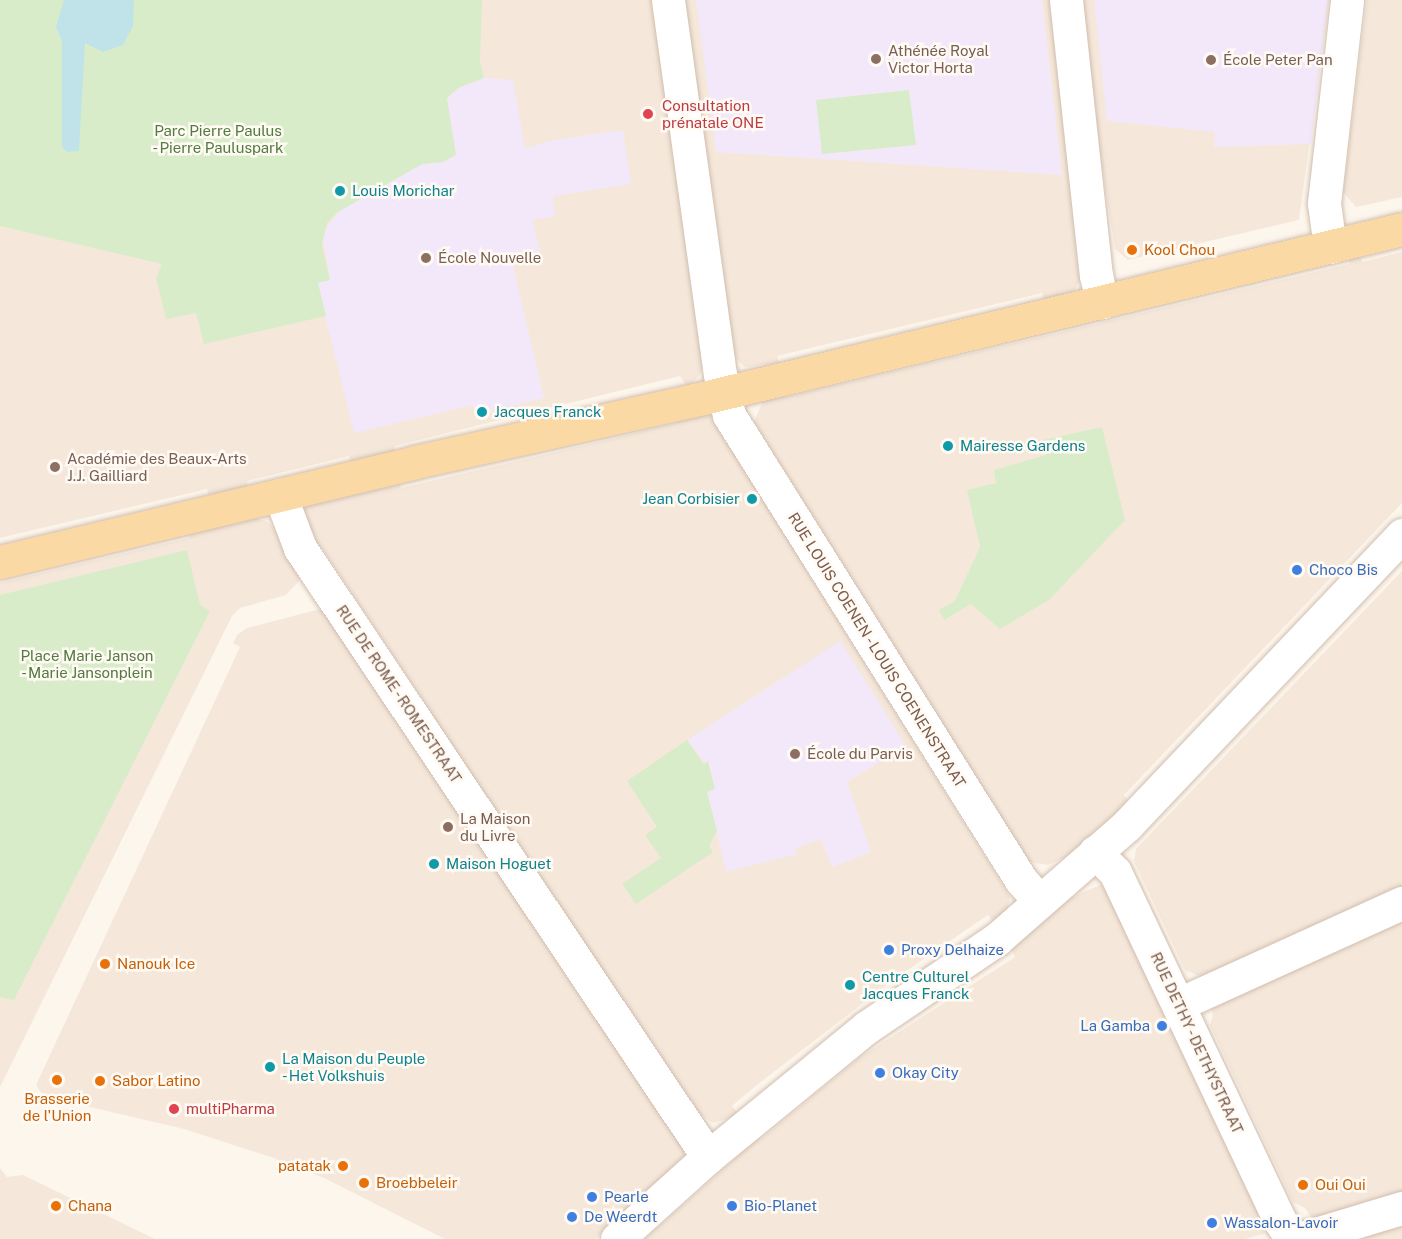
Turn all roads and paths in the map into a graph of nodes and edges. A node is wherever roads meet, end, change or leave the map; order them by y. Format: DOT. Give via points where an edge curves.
graph roads {
  1 [pos="668,0"];
  2 [pos="1066,0"];
  3 [pos="1347,0"];
  4 [pos="1402,229"];
  5 [pos="1330,247"];
  6 [pos="1102,302"];
  7 [pos="723,393"];
  8 [pos="279,495"];
  9 [pos="1402,535"];
  10 [pos="0,562"];
  11 [pos="1095,852"];
  12 [pos="1040,901"];
  13 [pos="1402,903"];
  14 [pos="1179,1004"];
  15 [pos="708,1157"];
  16 [pos="1402,1208"];
  17 [pos="617,1239"];
  18 [pos="1292,1239"];
  19 [pos="1299,1239"];
  1 -- 7 [label="street, RUE LOUIS COENEN - LOUIS COENENSTRAAT"];
  2 -- 6 [label="street"];
  3 -- 5 [label="street" via="1324,203"];
  4 -- 5 [label="main road"];
  5 -- 6 [label="main road"];
  6 -- 7 [label="main road"];
  7 -- 8 [label="main road"];
  7 -- 12 [label="street, RUE LOUIS COENEN - LOUIS COENENSTRAAT" via="729,415 1021,880"];
  8 -- 10 [label="main road"];
  8 -- 15 [label="street, RUE DE ROME - ROMESTRAAT" via="300,548"];
  9 -- 11 [label="street" via="1127,825"];
  11 -- 12 [label="street"];
  11 -- 14 [label="street, RUE DETHY - DETHYSTRAAT" via="1115,872"];
  12 -- 15 [label="street" via="997,939 867,1027"];
  13 -- 14 [label="street"];
  14 -- 18 [label="street, RUE DETHY - DETHYSTRAAT" via="1280,1221"];
  15 -- 17 [label="street"];
  16 -- 19 [label="street"];
}
